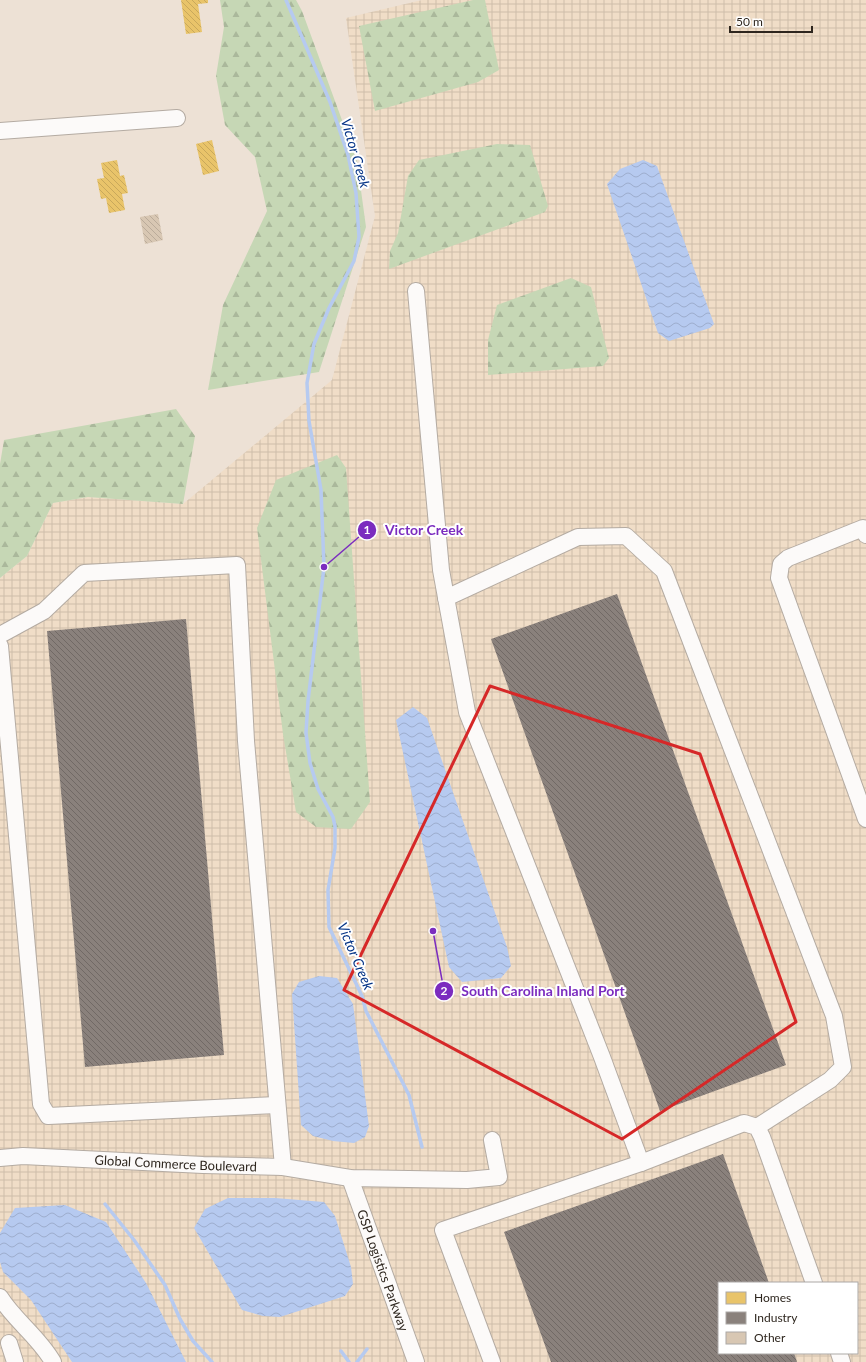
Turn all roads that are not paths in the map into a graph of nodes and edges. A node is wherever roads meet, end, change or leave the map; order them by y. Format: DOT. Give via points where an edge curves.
graph roads {
  1 [pos="177,118"];
  2 [pos="0,131"];
  3 [pos="416,291"];
  4 [pos="865,530"];
  5 [pos="446,598"];
  6 [pos="0,635"];
  7 [pos="0,646"];
  8 [pos="866,819"];
  9 [pos="277,1105"];
  10 [pos="757,1127"];
  11 [pos="492,1140"];
  12 [pos="0,1158"];
  13 [pos="641,1163"];
  14 [pos="283,1167"];
  15 [pos="350,1178"];
  16 [pos="814,1282"];
  17 [pos="0,1297"];
  18 [pos="9,1343"];
  19 [pos="15,1362"];
  20 [pos="54,1362"];
  21 [pos="416,1362"];
  22 [pos="492,1362"];
  1 -- 2 [label="street"];
  3 -- 5 [label="street" via="441,570"];
  4 -- 8 [label="street" via="788,558 781,564 779,578"];
  5 -- 10 [label="street" via="578,537 626,536 664,571 834,1016 843,1067 830,1080"];
  5 -- 13 [label="street" via="467,712"];
  6 -- 9 [label="street" via="44,611 84,573 237,565 246,741"];
  7 -- 9 [label="street" via="41,1104 48,1116"];
  9 -- 14 [label="street"];
  10 -- 13 [label="street" via="744,1123"];
  10 -- 16 [label="street"];
  11 -- 15 [label="street, Global Commerce Boulevard" via="499,1177 460,1180"];
  12 -- 14 [label="street, Global Commerce Boulevard" via="23,1156"];
  13 -- 22 [label="street" via="443,1230"];
  14 -- 15 [label="street, Global Commerce Boulevard"];
  15 -- 21 [label="street, GSP Logistics Parkway"];
  17 -- 20 [label="street" via="11,1314 37,1340"];
  18 -- 19 [label="street"];
}
